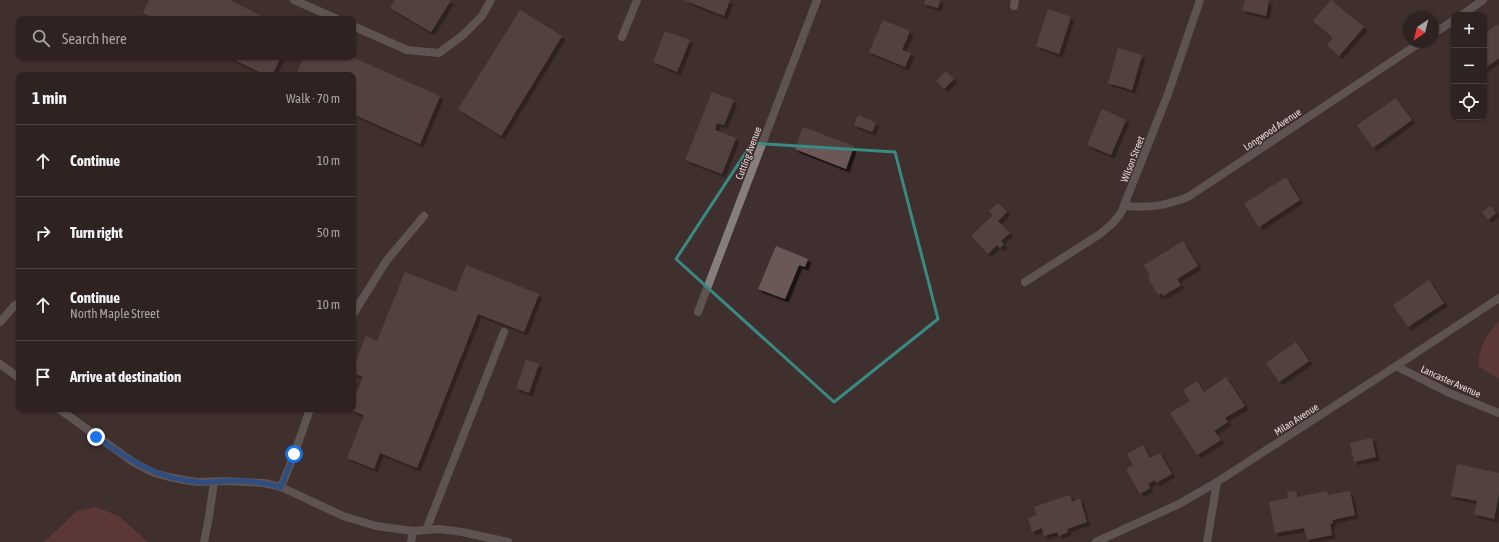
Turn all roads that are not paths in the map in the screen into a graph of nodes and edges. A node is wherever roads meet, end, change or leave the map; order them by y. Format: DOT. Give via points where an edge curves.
graph roads {
  1 [pos="294,0"];
  2 [pos="491,0"];
  3 [pos="637,0"];
  4 [pos="816,0"];
  5 [pos="1200,0"];
  6 [pos="1483,0"];
  7 [pos="1466,12"];
  8 [pos="330,16"];
  9 [pos="1451,22"];
  10 [pos="356,27"];
  11 [pos="1439,30"];
  12 [pos="622,37"];
  13 [pos="1412,48"];
  14 [pos="1125,206"];
  15 [pos="424,216"];
  16 [pos="1025,282"];
  17 [pos="1499,298"];
  18 [pos="16,306"];
  19 [pos="356,309"];
  20 [pos="698,312"];
  21 [pos="0,322"];
  22 [pos="504,332"];
  23 [pos="0,364"];
  24 [pos="1396,366"];
  25 [pos="16,376"];
  26 [pos="63,412"];
  27 [pos="309,412"];
  28 [pos="1499,413"];
  29 [pos="214,482"];
  30 [pos="1217,482"];
  31 [pos="281,487"];
  32 [pos="426,530"];
  33 [pos="413,531"];
  34 [pos="204,542"];
  35 [pos="411,542"];
  36 [pos="508,542"];
  37 [pos="1096,542"];
  38 [pos="1207,542"];
  1 -- 8 [label="street"];
  2 -- 10 [label="street" via="482,16 440,53 407,50"];
  3 -- 12 [label="street"];
  4 -- 20 [label="street, Cutting Avenue"];
  5 -- 14 [label="street, Wilson Street" via="1168,94"];
  6 -- 7 [label="street"];
  9 -- 11 [label="street"];
  13 -- 14 [label="street, Longwood Avenue" via="1188,197 1150,207"];
  14 -- 16 [label="street, Wilson Street" via="1112,224 1100,234"];
  15 -- 19 [label="street" via="387,260"];
  17 -- 24 [label="street, Milan Avenue"];
  18 -- 21 [label="street"];
  22 -- 32 [label="street"];
  23 -- 25 [label="street"];
  24 -- 28 [label="street, Lancaster Avenue" via="1446,392"];
  24 -- 30 [label="street, Milan Avenue"];
  26 -- 29 [label="street" via="133,462 154,473 169,478"];
  27 -- 31 [label="street"];
  29 -- 31 [label="street" via="264,483"];
  29 -- 34 [label="street"];
  30 -- 37 [label="street, Milan Avenue" via="1165,511"];
  30 -- 38 [label="street"];
  31 -- 33 [label="street" via="343,516 376,526"];
  32 -- 33 [label="street"];
  32 -- 36 [label="street" via="462,532"];
  33 -- 35 [label="street"];
}
